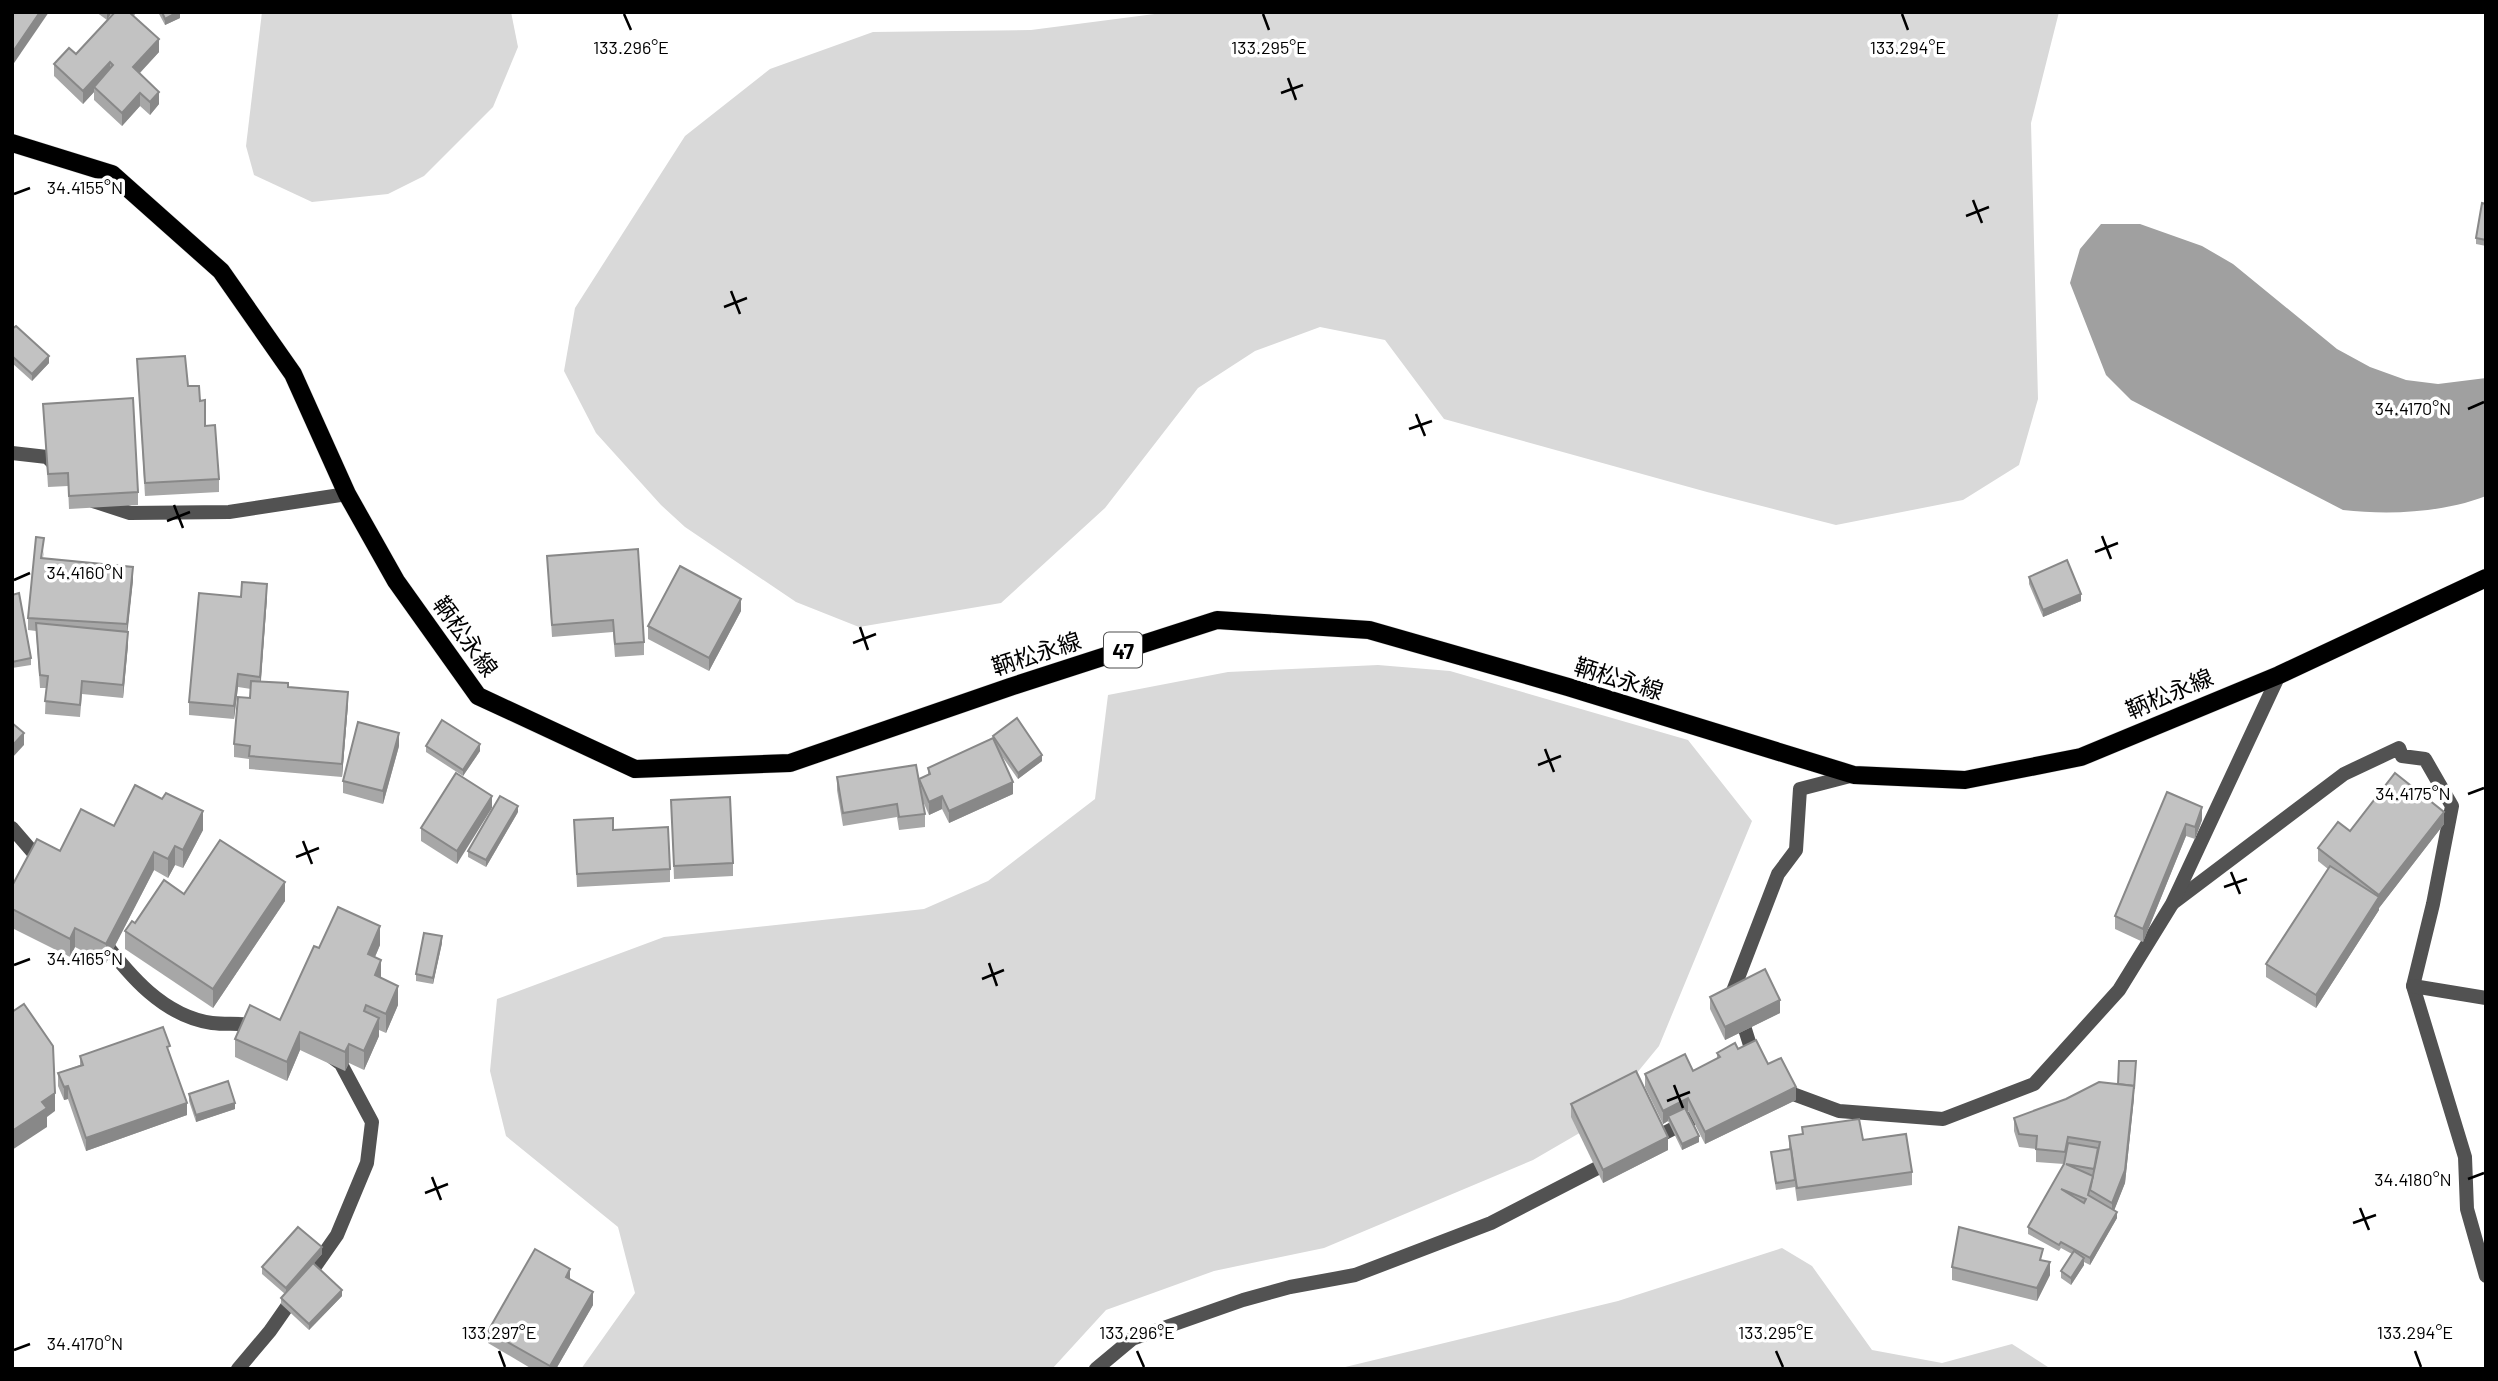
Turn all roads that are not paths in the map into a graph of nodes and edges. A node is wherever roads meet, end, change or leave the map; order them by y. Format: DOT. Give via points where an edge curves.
graph roads {
  1 [pos="12,143"];
  2 [pos="12,453"];
  3 [pos="346,494"];
  4 [pos="2486,578"];
  5 [pos="2279,674"];
  6 [pos="1854,775"];
  7 [pos="12,828"];
  8 [pos="50,873"];
  9 [pos="2172,904"];
  10 [pos="90,925"];
  11 [pos="2413,986"];
  12 [pos="2486,998"];
  13 [pos="273,1030"];
  14 [pos="321,1049"];
  15 [pos="1718,1096"];
  16 [pos="2486,1276"];
  17 [pos="238,1369"];
  18 [pos="1096,1369"];
  1 -- 3 [label="main road, 鞆松永線 / 47" via="112,174 221,271 293,374"];
  2 -- 3 [label="street" via="47,457 85,498 130,513 229,512"];
  3 -- 6 [label="main road, 鞆松永線 / 47" via="396,581 478,696 635,769 790,764 1217,620 1369,631"];
  4 -- 5 [label="main road, 鞆松永線 / 47"];
  5 -- 6 [label="main road, 鞆松永線 / 47" via="2081,757 1965,780"];
  5 -- 9 [label="street"];
  6 -- 9 [label="street" via="1800,789 1796,850 1778,874 1732,990 1751,1068 1793,1094 1839,1111 1943,1119 2034,1084 2119,990"];
  7 -- 8 [label="street"];
  9 -- 11 [label="street" via="2344,774 2399,748 2402,756 2425,760 2452,806"];
  10 -- 13 [label="street" via="130,977 179,1014"];
  11 -- 12 [label="street"];
  11 -- 16 [label="street" via="2465,1157 2467,1209"];
  14 -- 17 [label="street" via="341,1064 372,1122 367,1163 337,1236"];
  15 -- 18 [label="street" via="1690,1120 1491,1223 1355,1275 1243,1300 1132,1339"];
}
